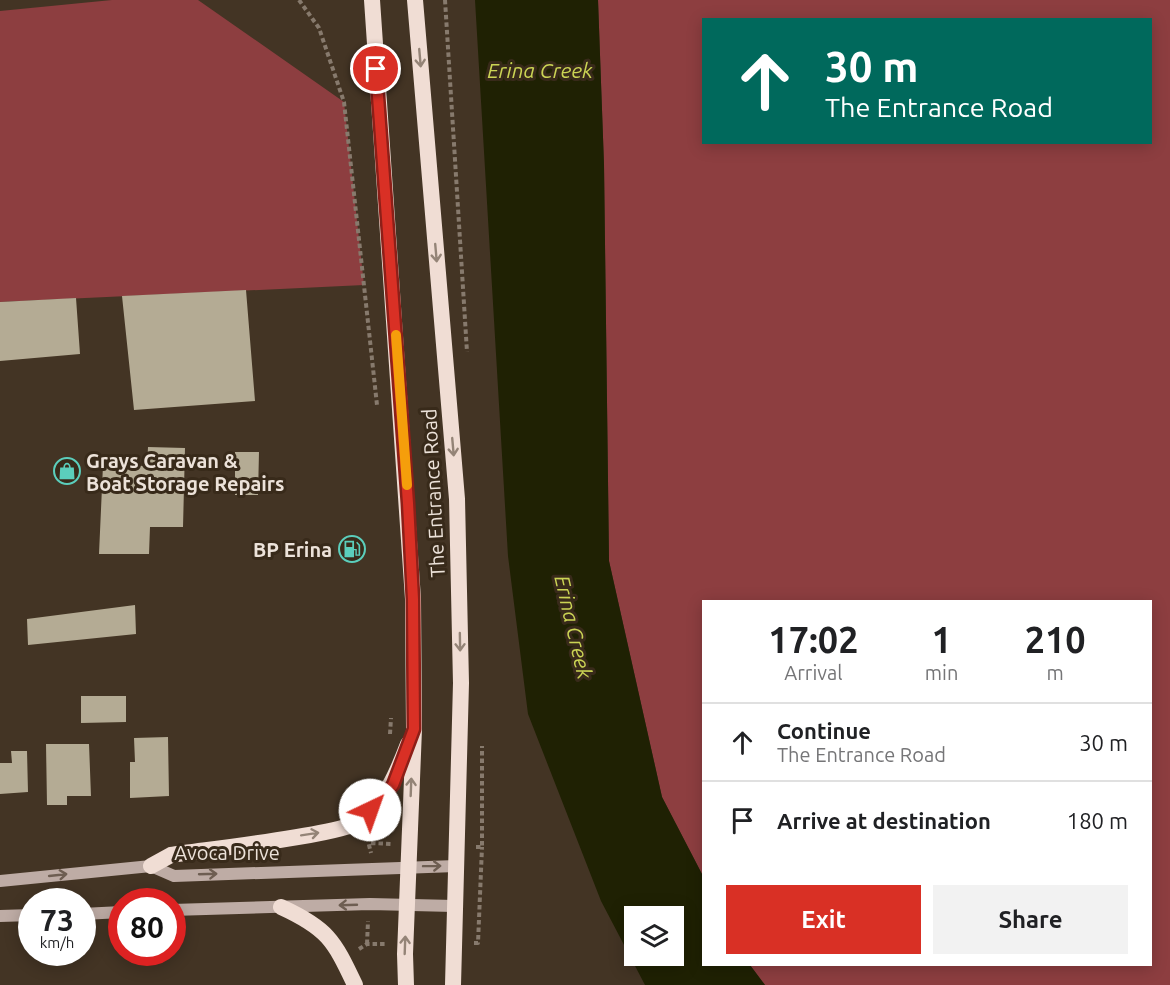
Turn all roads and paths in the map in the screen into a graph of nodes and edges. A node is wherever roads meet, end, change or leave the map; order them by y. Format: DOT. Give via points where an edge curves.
graph roads {
  1 [pos="298,0"];
  2 [pos="372,0"];
  3 [pos="415,0"];
  4 [pos="378,410"];
  5 [pos="392,707"];
  6 [pos="414,729"];
  7 [pos="389,740"];
  8 [pos="359,822"];
  9 [pos="151,866"];
  10 [pos="456,866"];
  11 [pos="409,867"];
  12 [pos="370,868"];
  13 [pos="0,881"];
  14 [pos="370,904"];
  15 [pos="407,904"];
  16 [pos="454,906"];
  17 [pos="281,907"];
  18 [pos="186,910"];
  19 [pos="18,915"];
  20 [pos="0,916"];
  21 [pos="367,944"];
  22 [pos="355,985"];
  23 [pos="406,985"];
  24 [pos="453,985"];
  1 -- 4 [label="path" via="319,28 344,102"];
  2 -- 6 [label="highway, The Entrance Road" via="408,503"];
  3 -- 10 [label="highway, The Entrance Road, one-way" via="457,499 461,683"];
  5 -- 7 [label="path"];
  6 -- 8 [label="highway" via="393,785"];
  11 -- 6 [label="highway, The Entrance Road, one-way"];
  9 -- 8 [label="highway, one-way" via="171,855 329,831"];
  8 -- 12 [label="path" via="371,843"];
  9 -- 12 [label="main road, Avoca Drive, one-way" via="174,876"];
  13 -- 9 [label="main road, Avoca Drive, one-way"];
  11 -- 10 [label="main road, Avoca Drive, one-way"];
  10 -- 16 [label="highway, The Entrance Road"];
  11 -- 12 [label="main road, Avoca Drive"];
  11 -- 15 [label="highway, The Entrance Road"];
  14 -- 15 [label="main road"];
  14 -- 17 [label="main road, one-way"];
  14 -- 21 [label="path"];
  15 -- 16 [label="main road"];
  23 -- 15 [label="highway, The Entrance Road, one-way"];
  16 -- 24 [label="highway, The Entrance Road"];
  17 -- 18 [label="main road"];
  17 -- 22 [label="highway" via="311,921 328,936"];
  19 -- 20 [label="main road"];
}
